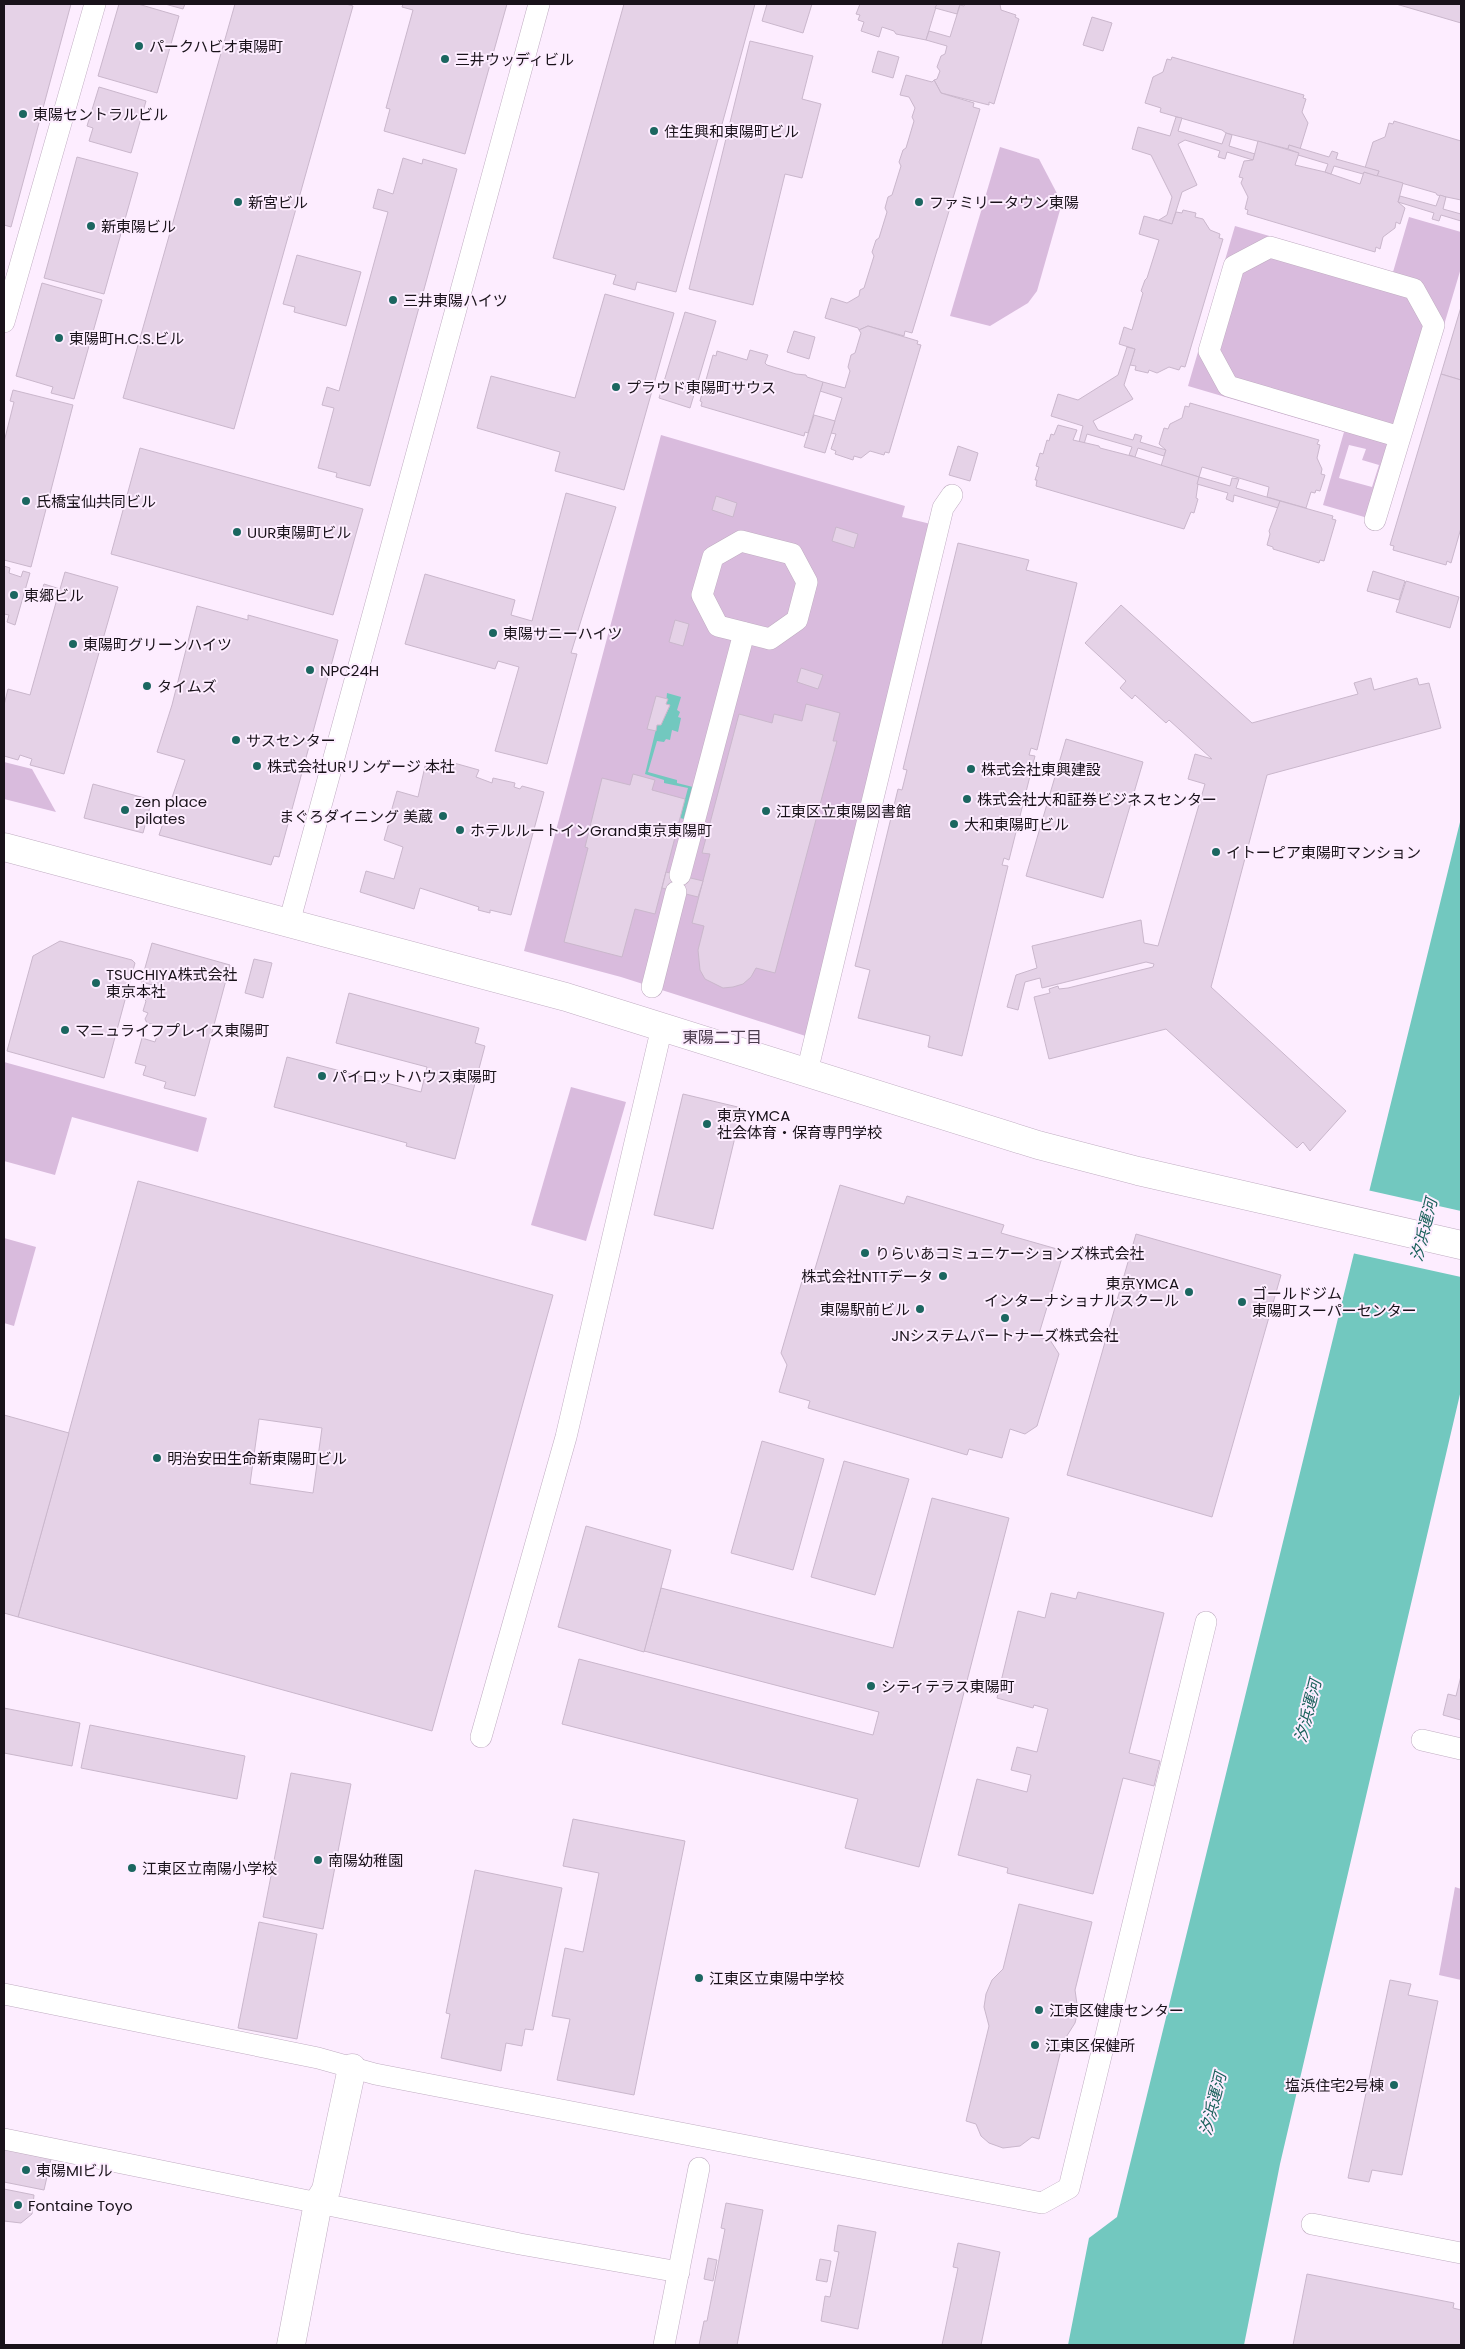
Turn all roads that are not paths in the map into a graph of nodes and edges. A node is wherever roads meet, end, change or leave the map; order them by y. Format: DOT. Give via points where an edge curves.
graph roads {
  1 [pos="95,4"];
  2 [pos="540,4"];
  3 [pos="4,322"];
  4 [pos="1400,437"];
  5 [pos="952,495"];
  6 [pos="1375,520"];
  7 [pos="744,632"];
  8 [pos="4,847"];
  9 [pos="289,923"];
  10 [pos="652,986"];
  11 [pos="662,1027"];
  12 [pos="807,1072"];
  13 [pos="1461,1245"];
  14 [pos="1206,1622"];
  15 [pos="481,1738"];
  16 [pos="1422,1740"];
  17 [pos="1461,1749"];
  18 [pos="4,1994"];
  19 [pos="352,2068"];
  20 [pos="4,2139"];
  21 [pos="699,2168"];
  22 [pos="318,2203"];
  23 [pos="1312,2224"];
  24 [pos="1461,2253"];
  25 [pos="679,2272"];
  26 [pos="291,2345"];
  27 [pos="664,2345"];
  1 -- 3 [label="street"];
  2 -- 9 [label="street"];
  4 -- 4 [label="street" via="1228,386 1209,351 1234,266 1270,247 1414,289 1434,325"];
  4 -- 6 [label="street"];
  5 -- 12 [label="street" via="943,508"];
  7 -- 7 [label="street" via="718,626 702,595 713,556 720,544 741,541 792,554 807,566 807,582 797,620 770,640"];
  7 -- 10 [label="street"];
  8 -- 9 [label="street"];
  9 -- 11 [label="street" via="566,997"];
  11 -- 12 [label="street"];
  11 -- 15 [label="street" via="566,1437"];
  12 -- 13 [label="street" via="1038,1145"];
  14 -- 19 [label="street" via="1069,2188 1042,2203"];
  16 -- 17 [label="street"];
  18 -- 19 [label="street" via="318,2058"];
  19 -- 22 [label="street" via="326,2190"];
  20 -- 22 [label="street"];
  21 -- 25 [label="street"];
  22 -- 25 [label="street"];
  22 -- 26 [label="street"];
  23 -- 24 [label="street"];
  25 -- 27 [label="street"];
}
